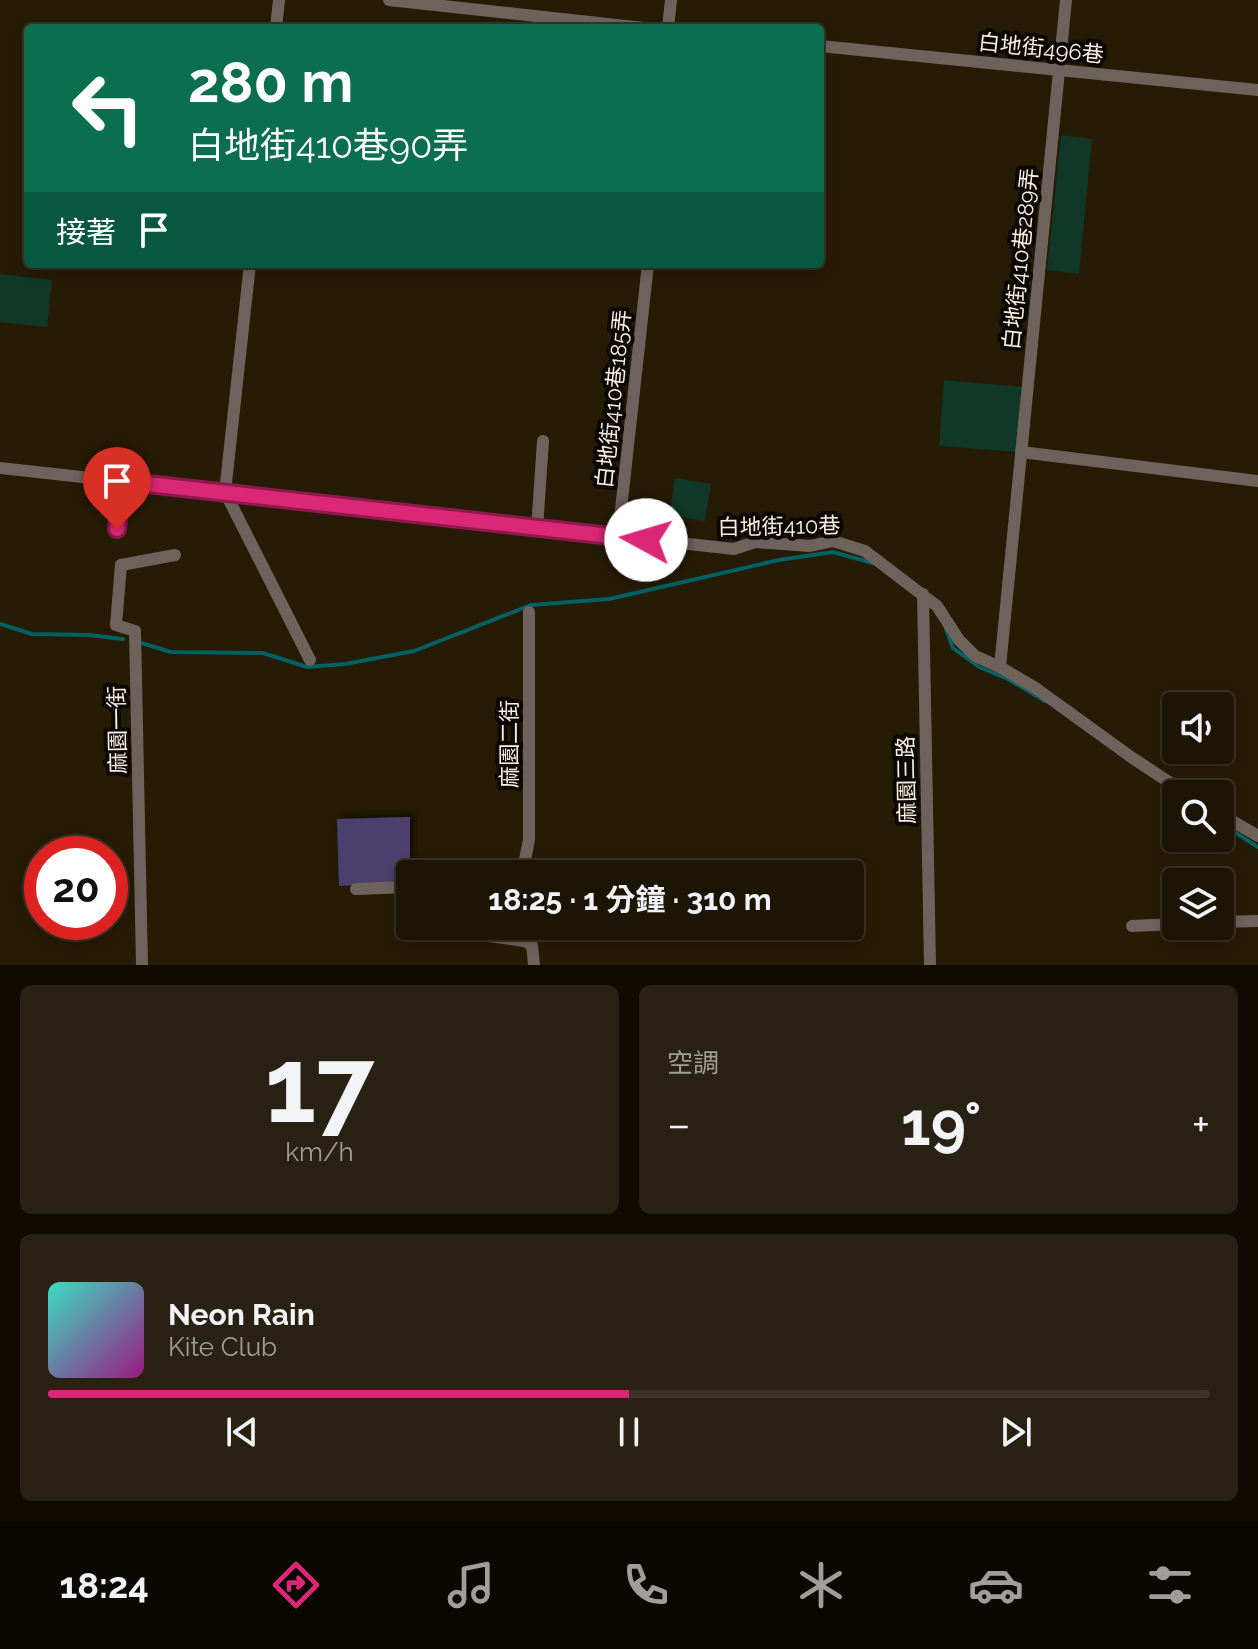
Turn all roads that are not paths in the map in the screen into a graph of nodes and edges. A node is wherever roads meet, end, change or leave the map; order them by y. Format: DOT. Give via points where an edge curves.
graph roads {
  1 [pos="279,0"];
  2 [pos="389,0"];
  3 [pos="671,0"];
  4 [pos="1066,0"];
  5 [pos="276,24"];
  6 [pos="608,24"];
  7 [pos="668,24"];
  8 [pos="824,46"];
  9 [pos="1058,70"];
  10 [pos="1258,90"];
  11 [pos="250,268"];
  12 [pos="648,268"];
  13 [pos="543,441"];
  14 [pos="1021,452"];
  15 [pos="0,468"];
  16 [pos="121,481"];
  17 [pos="1258,481"];
  18 [pos="225,492"];
  19 [pos="117,529"];
  20 [pos="537,529"];
  21 [pos="618,537"];
  22 [pos="175,555"];
  23 [pos="923,594"];
  24 [pos="529,612"];
  25 [pos="310,660"];
  26 [pos="1000,667"];
  27 [pos="1166,780"];
  28 [pos="1234,822"];
  29 [pos="1258,836"];
  30 [pos="525,860"];
  31 [pos="396,888"];
  32 [pos="356,889"];
  33 [pos="1258,921"];
  34 [pos="1234,922"];
  35 [pos="1162,925"];
  36 [pos="1132,926"];
  37 [pos="517,940"];
  38 [pos="142,965"];
  39 [pos="534,965"];
  40 [pos="930,965"];
  1 -- 5 [label="street"];
  2 -- 6 [label="street"];
  3 -- 7 [label="street"];
  4 -- 9 [label="street, 白地街410巷289弄"];
  8 -- 9 [label="street, 白地街496巷"];
  9 -- 10 [label="street, 白地街496巷"];
  9 -- 14 [label="street, 白地街410巷289弄"];
  11 -- 18 [label="street"];
  12 -- 21 [label="street, 白地街410巷185弄"];
  13 -- 20 [label="street"];
  14 -- 17 [label="street"];
  14 -- 26 [label="street, 白地街410巷289弄"];
  15 -- 16 [label="street, 白地街410巷"];
  16 -- 18 [label="street, 白地街410巷"];
  16 -- 19 [label="street"];
  18 -- 20 [label="street, 白地街410巷"];
  18 -- 25 [label="street"];
  20 -- 21 [label="street, 白地街410巷"];
  21 -- 23 [label="street, 白地街410巷" via="734,549 755,542 810,546 833,541 865,551"];
  22 -- 38 [label="street, 麻園一街" via="121,565 116,625 135,631"];
  23 -- 26 [label="street, 白地街410巷" via="975,656"];
  23 -- 40 [label="street, 麻園三路"];
  24 -- 30 [label="street, 麻園二街"];
  26 -- 27 [label="street, 白地街410巷"];
  28 -- 29 [label="street"];
  31 -- 32 [label="street"];
  33 -- 34 [label="street"];
  35 -- 36 [label="street"];
  37 -- 39 [label="street" via="532,945"];
}
